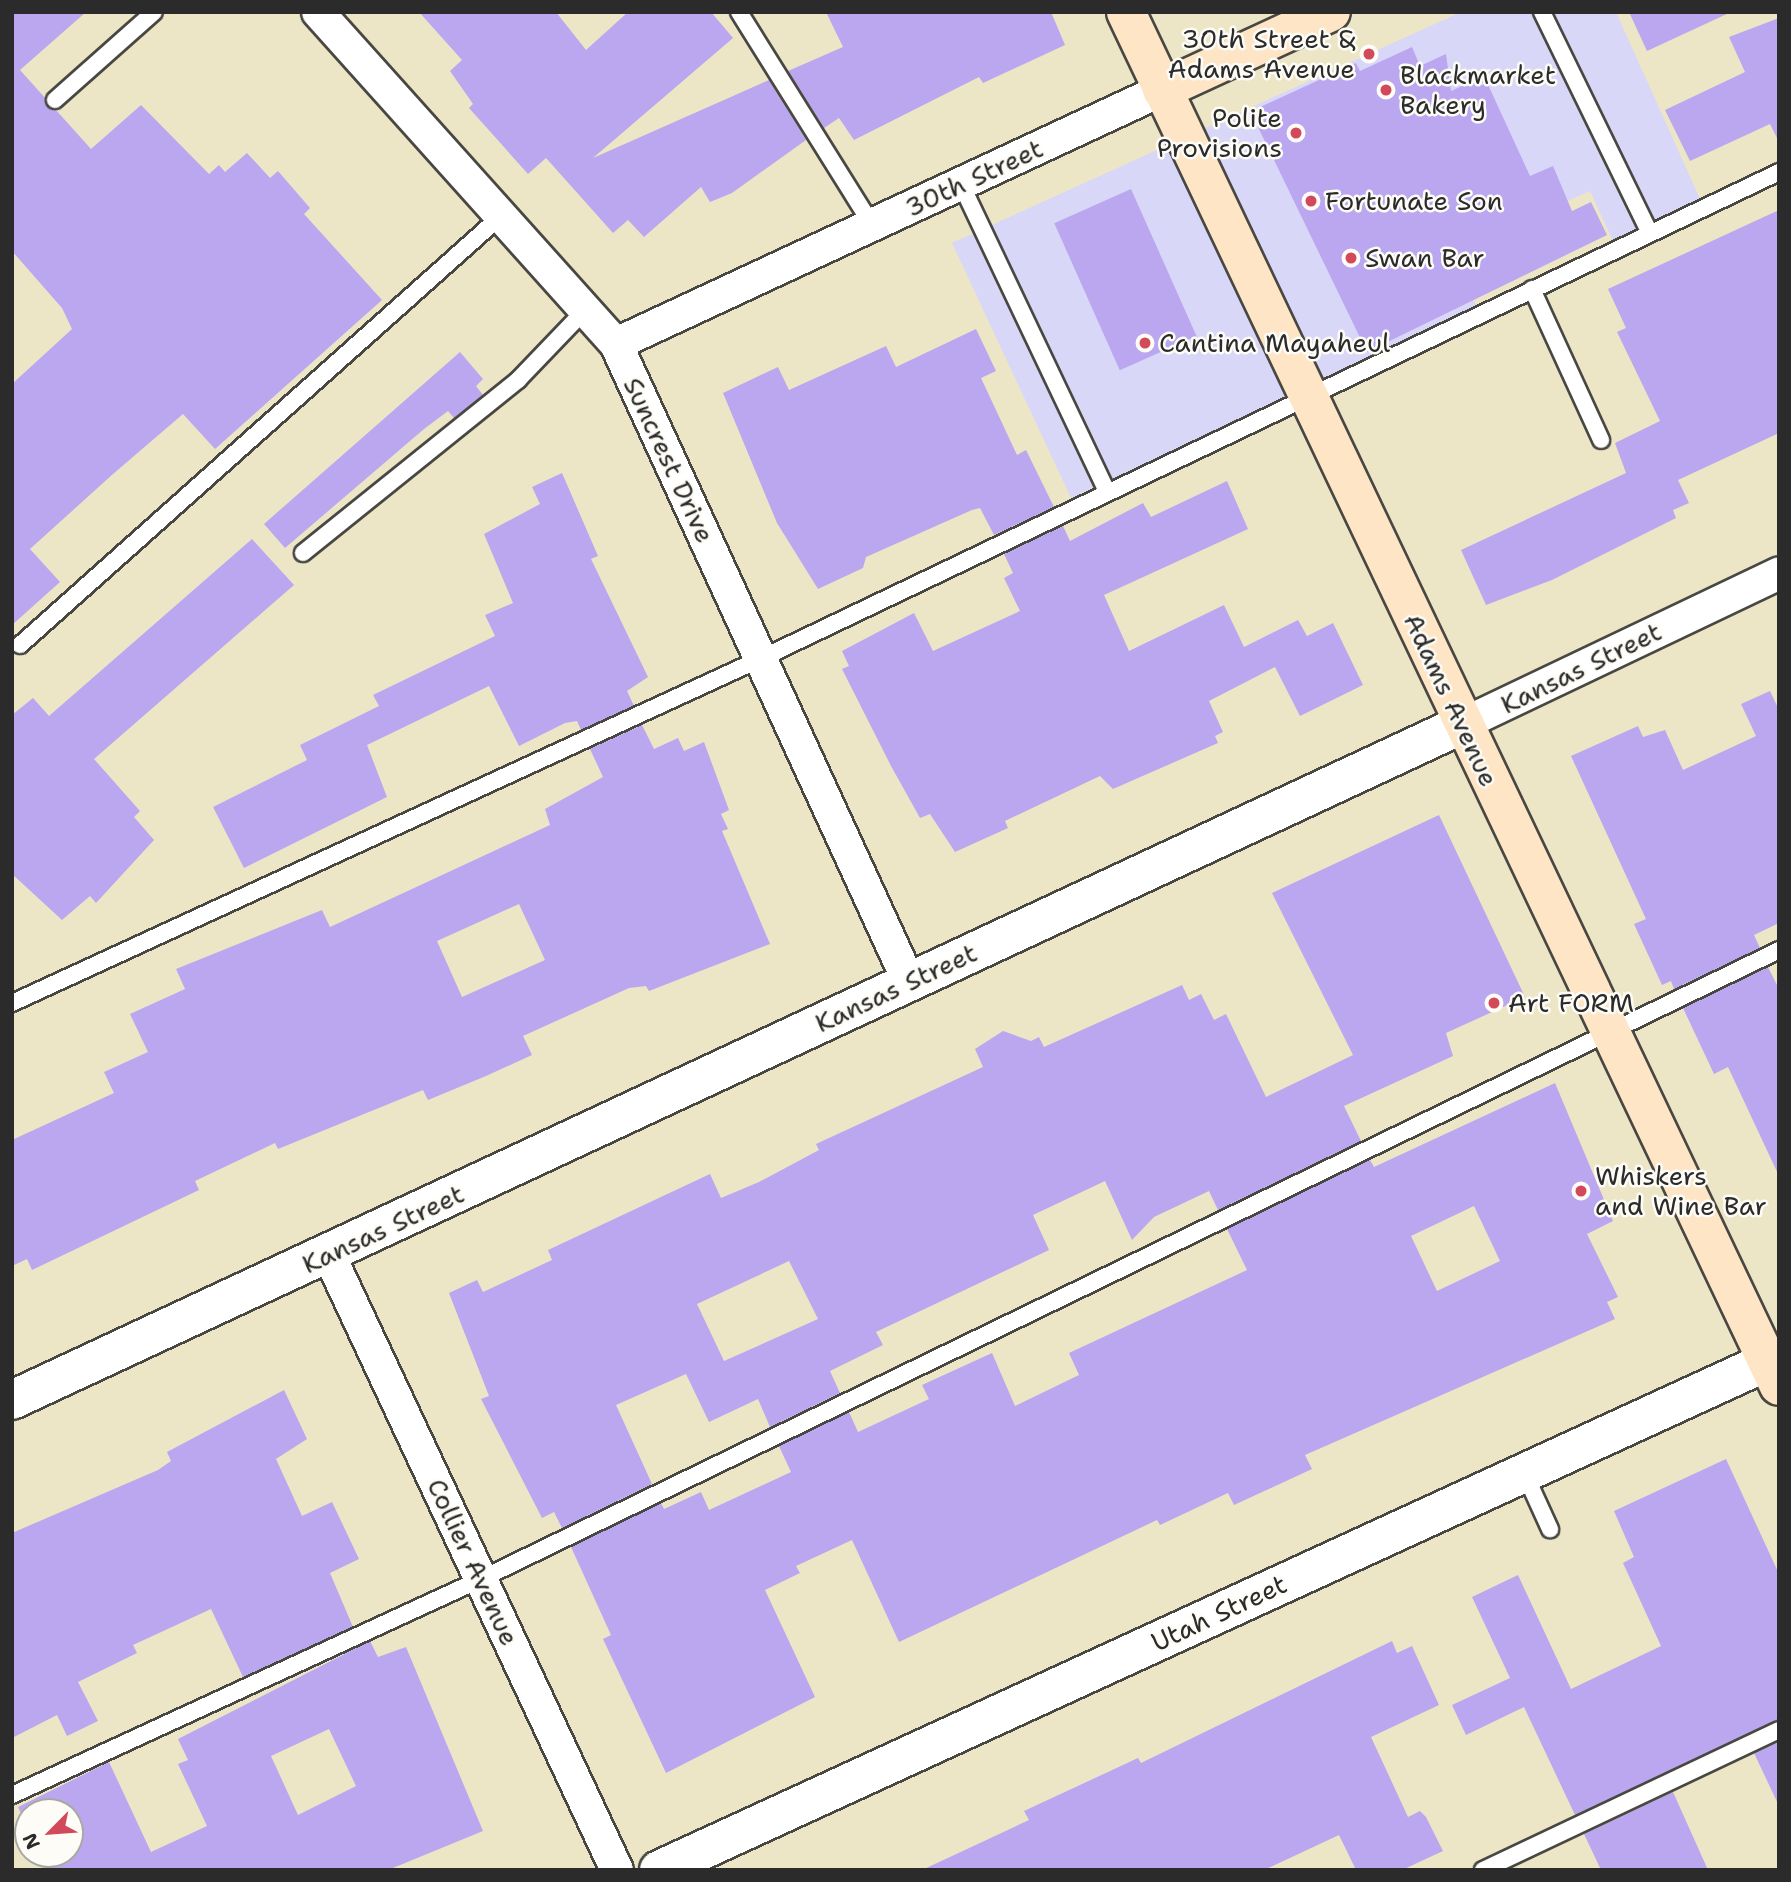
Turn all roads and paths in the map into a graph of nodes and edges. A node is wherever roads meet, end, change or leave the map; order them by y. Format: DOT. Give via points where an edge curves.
graph roads {
  1 [pos="154,12"];
  2 [pos="318,12"];
  3 [pos="739,12"];
  4 [pos="1126,12"];
  5 [pos="1331,12"];
  6 [pos="1542,12"];
  7 [pos="1162,90"];
  8 [pos="55,100"];
  9 [pos="1779,172"];
  10 [pos="961,184"];
  11 [pos="502,215"];
  12 [pos="872,225"];
  13 [pos="1650,233"];
  14 [pos="1532,289"];
  15 [pos="587,308"];
  16 [pos="616,344"];
  17 [pos="1308,396"];
  18 [pos="1601,440"];
  19 [pos="1107,492"];
  20 [pos="303,553"];
  21 [pos="1779,573"];
  22 [pos="20,645"];
  23 [pos="760,659"];
  24 [pos="1461,725"];
  25 [pos="1779,950"];
  26 [pos="909,982"];
  27 [pos="14,998"];
  28 [pos="1607,1031"];
  29 [pos="329,1255"];
  30 [pos="1775,1367"];
  31 [pos="12,1400"];
  32 [pos="1524,1472"];
  33 [pos="1550,1529"];
  34 [pos="481,1579"];
  35 [pos="1779,1730"];
  36 [pos="12,1795"];
  37 [pos="617,1870"];
  38 [pos="659,1870"];
  39 [pos="1483,1870"];
  1 -- 8 [label="lane"];
  2 -- 11 [label="street, Suncrest Drive"];
  3 -- 12 [label="lane"];
  4 -- 7 [label="main road, Adams Avenue"];
  5 -- 7 [label="main road, 30th Street"];
  6 -- 13 [label="lane"];
  7 -- 10 [label="street, 30th Street"];
  7 -- 17 [label="main road, Adams Avenue"];
  9 -- 13 [label="lane"];
  10 -- 12 [label="street, 30th Street"];
  10 -- 19 [label="lane"];
  11 -- 15 [label="street, Suncrest Drive"];
  11 -- 22 [label="lane"];
  12 -- 16 [label="street, 30th Street"];
  13 -- 14 [label="lane"];
  14 -- 17 [label="lane"];
  14 -- 18 [label="lane"];
  15 -- 16 [label="street, Suncrest Drive"];
  15 -- 20 [label="lane" via="518,380"];
  16 -- 23 [label="street, Suncrest Drive"];
  17 -- 19 [label="lane"];
  17 -- 24 [label="main road, Adams Avenue"];
  19 -- 23 [label="lane"];
  21 -- 24 [label="street, Kansas Street"];
  23 -- 26 [label="street, Suncrest Drive"];
  23 -- 27 [label="lane"];
  24 -- 26 [label="street, Kansas Street"];
  24 -- 28 [label="main road, Adams Avenue"];
  25 -- 28 [label="lane"];
  26 -- 29 [label="street, Kansas Street"];
  28 -- 30 [label="main road, Adams Avenue"];
  28 -- 34 [label="lane"];
  29 -- 31 [label="street, Kansas Street"];
  29 -- 34 [label="street, Collier Avenue"];
  30 -- 32 [label="street, Utah Street"];
  32 -- 33 [label="lane"];
  32 -- 38 [label="street, Utah Street"];
  34 -- 36 [label="lane"];
  34 -- 37 [label="street, Collier Avenue"];
  35 -- 39 [label="lane"];
}
